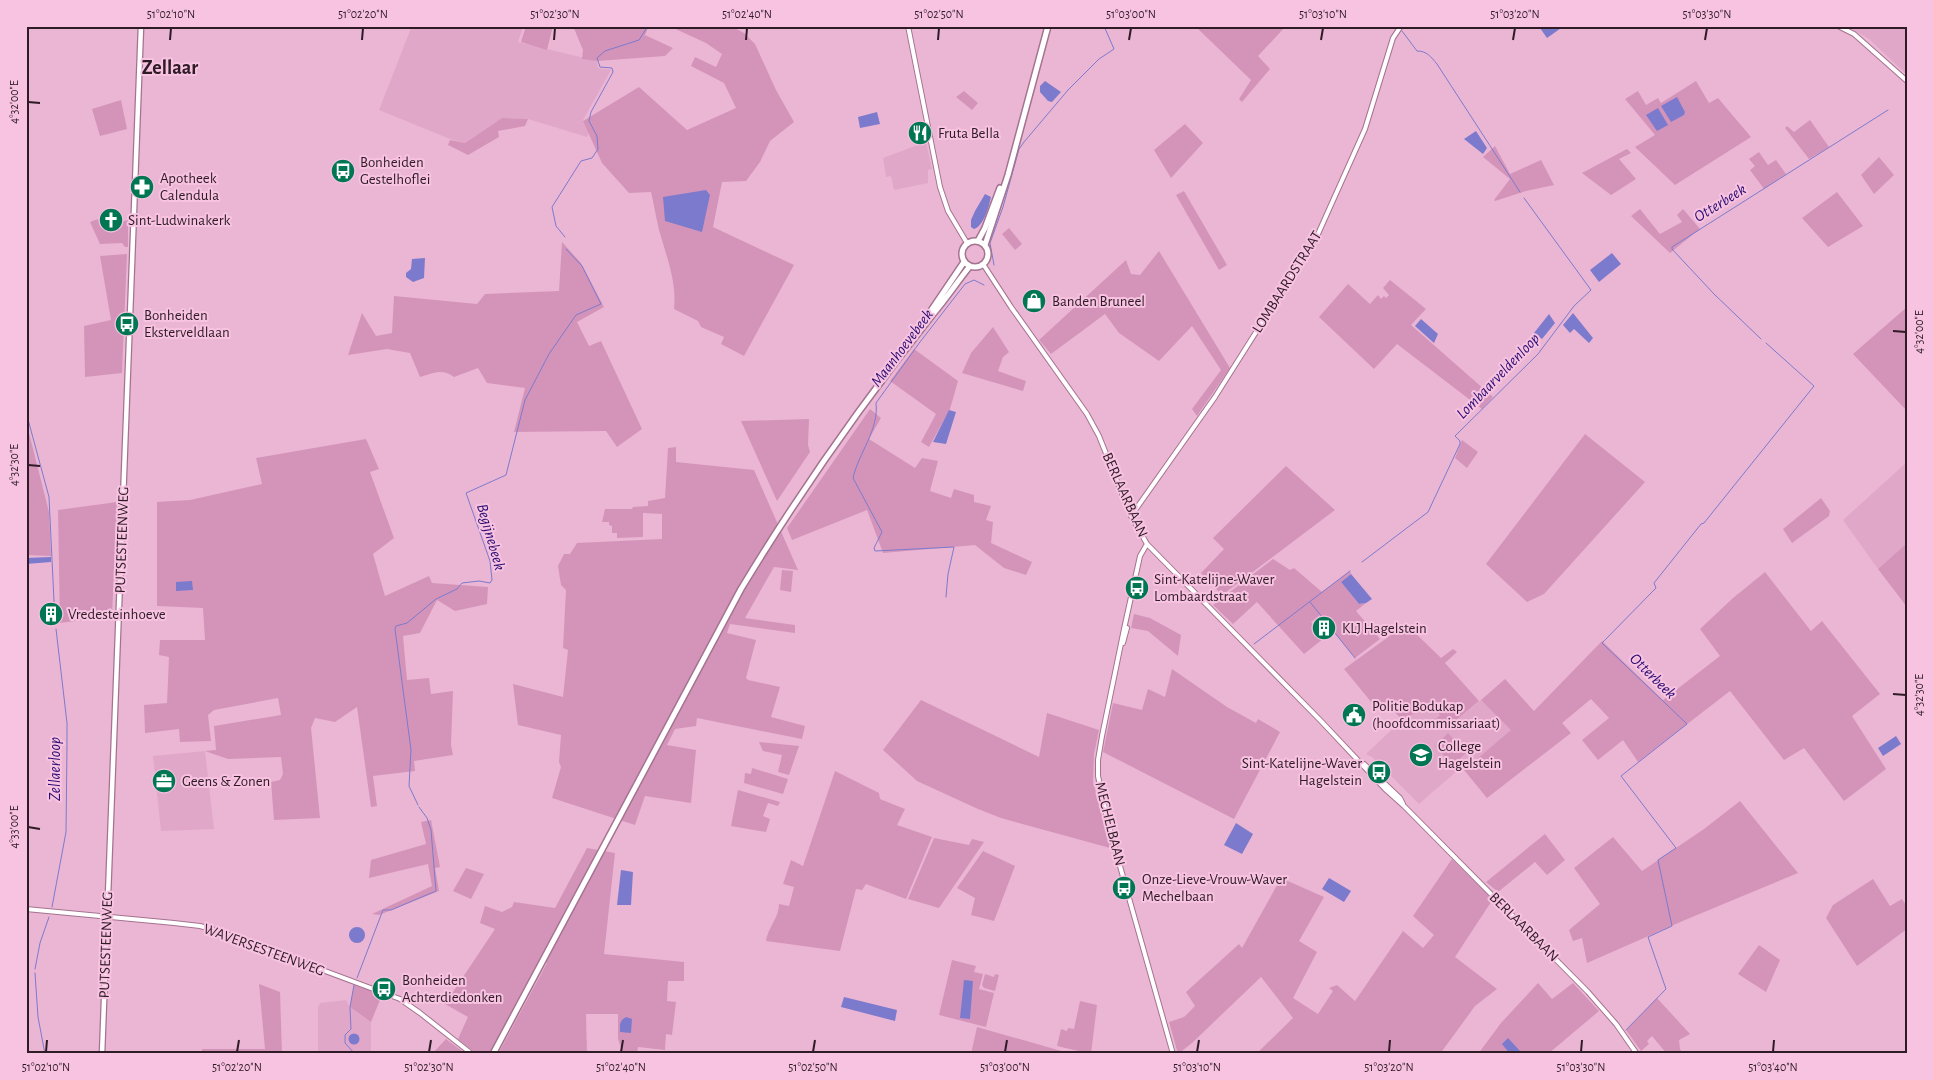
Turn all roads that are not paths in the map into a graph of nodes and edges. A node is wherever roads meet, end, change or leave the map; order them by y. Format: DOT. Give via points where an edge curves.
graph roads {
  1 [pos="141,26"];
  2 [pos="908,26"];
  3 [pos="1048,26"];
  4 [pos="1401,26"];
  5 [pos="1838,26"];
  6 [pos="1907,81"];
  7 [pos="1012,157"];
  8 [pos="978,240"];
  9 [pos="967,243"];
  10 [pos="985,245"];
  11 [pos="964,262"];
  12 [pos="983,264"];
  13 [pos="970,266"];
  14 [pos="917,333"];
  15 [pos="1131,516"];
  16 [pos="1147,544"];
  17 [pos="26,909"];
  18 [pos="108,917"];
  19 [pos="102,1054"];
  20 [pos="472,1054"];
  21 [pos="493,1054"];
  22 [pos="1173,1054"];
  23 [pos="1637,1054"];
  1 -- 18 [label="main road, PUTSESTEENWEG"];
  2 -- 9 [label="street" via="940,187 948,211"];
  3 -- 7 [label="main road"];
  4 -- 15 [label="street, LOMBAARDSTRAAT" via="1393,38 1365,129 1318,234 1215,397"];
  5 -- 6 [label="street" via="1854,34"];
  7 -- 8 [label="main road"];
  7 -- 10 [label="main road"];
  8 -- 9 [label="main road"];
  8 -- 10 [label="main road"];
  9 -- 11 [label="main road" via="962,251"];
  10 -- 12 [label="main road" via="988,255"];
  11 -- 13 [label="main road"];
  11 -- 14 [label="main road"];
  12 -- 13 [label="main road"];
  12 -- 15 [label="street, BERLAARBAAN" via="1087,414"];
  13 -- 14 [label="main road"];
  14 -- 21 [label="main road" via="778,528 708,648"];
  15 -- 16 [label="street, BERLAARBAAN"];
  16 -- 22 [label="street, MECHELBAAN" via="1140,556 1098,760 1099,787"];
  16 -- 23 [label="street, BERLAARBAAN" via="1588,992"];
  17 -- 18 [label="street, WAVERSESTEENWEG"];
  18 -- 19 [label="main road, PUTSESTEENWEG"];
  18 -- 20 [label="street, WAVERSESTEENWEG" via="200,926 400,999"];
}
